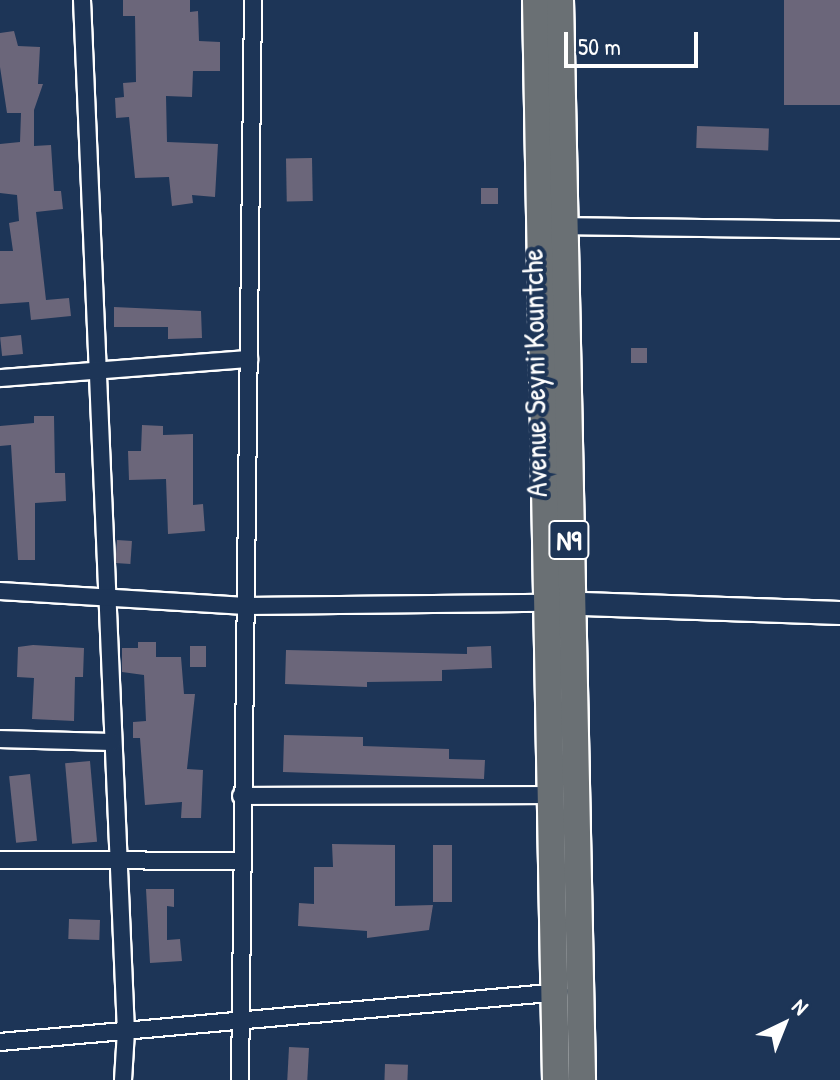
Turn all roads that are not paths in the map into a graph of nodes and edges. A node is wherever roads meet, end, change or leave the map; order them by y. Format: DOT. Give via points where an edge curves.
graph roads {
  1 [pos="82,0"];
  2 [pos="253,0"];
  3 [pos="536,0"];
  4 [pos="560,0"];
  5 [pos="564,226"];
  6 [pos="840,230"];
  7 [pos="249,359"];
  8 [pos="97,371"];
  9 [pos="0,378"];
  10 [pos="0,591"];
  11 [pos="107,597"];
  12 [pos="558,603"];
  13 [pos="246,606"];
  14 [pos="840,613"];
  15 [pos="0,739"];
  16 [pos="113,742"];
  17 [pos="551,795"];
  18 [pos="241,796"];
  19 [pos="0,860"];
  20 [pos="118,860"];
  21 [pos="240,861"];
  22 [pos="583,990"];
  23 [pos="554,992"];
  24 [pos="243,1020"];
  25 [pos="126,1031"];
  26 [pos="0,1042"];
  27 [pos="123,1080"];
  28 [pos="240,1080"];
  29 [pos="556,1080"];
  30 [pos="582,1080"];
  1 -- 8 [label="street"];
  2 -- 7 [label="street"];
  3 -- 12 [label="highway, Avenue Seyni Kountche / N9"];
  4 -- 5 [label="highway, Avenue Seyni Kountche / N9"];
  5 -- 6 [label="street"];
  5 -- 12 [label="highway, Avenue Seyni Kountche / N9"];
  7 -- 8 [label="street"];
  7 -- 13 [label="street"];
  8 -- 9 [label="street"];
  8 -- 11 [label="street"];
  10 -- 11 [label="street"];
  11 -- 13 [label="street"];
  11 -- 16 [label="street"];
  12 -- 13 [label="street"];
  12 -- 14 [label="main road"];
  12 -- 17 [label="highway, Avenue Seyni Kountche / N9"];
  12 -- 22 [label="highway, Avenue Seyni Kountche / N9"];
  13 -- 18 [label="street"];
  15 -- 16 [label="street"];
  16 -- 20 [label="street"];
  17 -- 18 [label="street"];
  17 -- 23 [label="highway, Avenue Seyni Kountche / N9"];
  18 -- 21 [label="street"];
  19 -- 20 [label="street"];
  20 -- 21 [label="street"];
  20 -- 25 [label="street"];
  21 -- 24 [label="street"];
  22 -- 23 [label="street"];
  22 -- 30 [label="highway, Avenue Seyni Kountche / N9"];
  23 -- 24 [label="street"];
  23 -- 29 [label="highway, Avenue Seyni Kountche / N9"];
  24 -- 25 [label="street"];
  24 -- 28 [label="street"];
  25 -- 26 [label="street"];
  25 -- 27 [label="street"];
}
